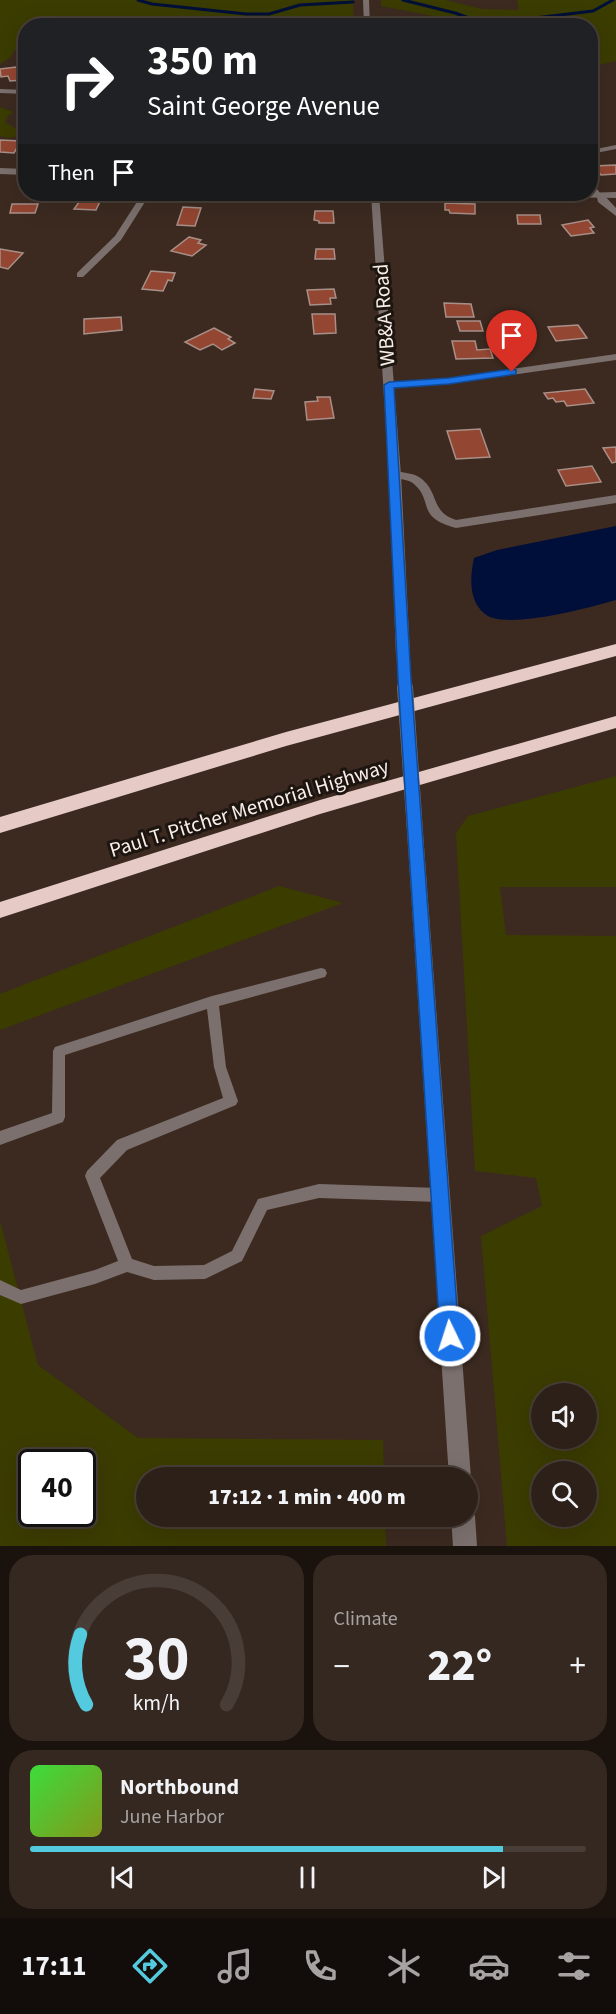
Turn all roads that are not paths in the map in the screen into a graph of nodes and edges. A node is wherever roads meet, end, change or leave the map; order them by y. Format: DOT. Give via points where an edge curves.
graph roads {
  1 [pos="366,0"];
  2 [pos="367,18"];
  3 [pos="0,91"];
  4 [pos="18,92"];
  5 [pos="616,147"];
  6 [pos="598,151"];
  7 [pos="0,171"];
  8 [pos="18,171"];
  9 [pos="599,195"];
  10 [pos="616,195"];
  11 [pos="142,201"];
  12 [pos="376,201"];
  13 [pos="616,213"];
  14 [pos="80,275"];
  15 [pos="616,357"];
  16 [pos="389,385"];
  17 [pos="394,475"];
  18 [pos="616,500"];
  19 [pos="616,650"];
  20 [pos="616,722"];
  21 [pos="0,825"];
  22 [pos="0,910"];
  23 [pos="321,973"];
  24 [pos="212,1002"];
  25 [pos="0,1138"];
  26 [pos="439,1195"];
  27 [pos="127,1265"];
  28 [pos="0,1287"];
  29 [pos="459,1467"];
  30 [pos="464,1527"];
  31 [pos="465,1546"];
  1 -- 2 [label="street"];
  3 -- 4 [label="lane"];
  5 -- 6 [label="lane"];
  7 -- 8 [label="street"];
  9 -- 10 [label="street"];
  9 -- 13 [label="street"];
  11 -- 14 [label="street" via="110,250"];
  12 -- 16 [label="street, WB&A Road"];
  15 -- 16 [label="street" via="449,381"];
  16 -- 17 [label="street, WB&A Road"];
  17 -- 18 [label="street" via="416,478 436,516 456,524"];
  17 -- 26 [label="street, WB&A Road, bridge"];
  19 -- 21 [label="highway" via="297,736"];
  20 -- 22 [label="highway, Paul T. Pitcher Memorial Highway" via="320,807"];
  23 -- 24 [label="lane"];
  24 -- 25 [label="lane" via="59,1051 57,1117"];
  24 -- 27 [label="lane" via="220,1066 231,1101 122,1144 92,1176"];
  26 -- 27 [label="lane" via="319,1191 263,1203 237,1256 205,1272 154,1273"];
  26 -- 29 [label="street, WB&A Road"];
  27 -- 28 [label="lane" via="21,1297"];
  30 -- 31 [label="street"];
}
